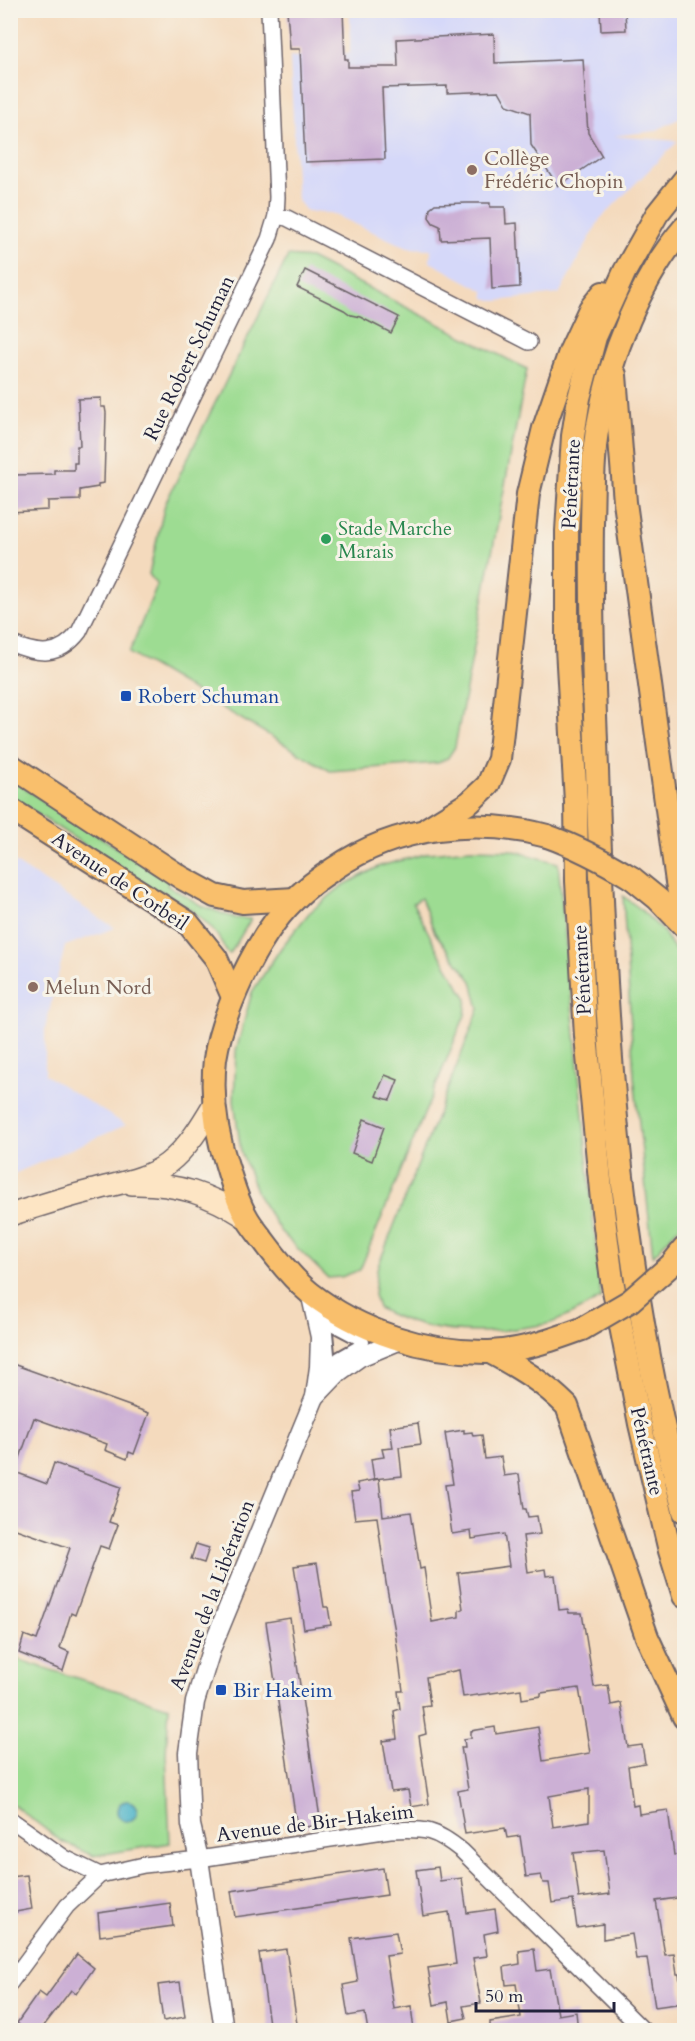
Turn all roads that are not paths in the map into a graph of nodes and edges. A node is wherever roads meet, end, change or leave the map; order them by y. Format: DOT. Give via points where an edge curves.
graph roads {
  1 [pos="269,10"];
  2 [pos="684,180"];
  3 [pos="276,216"];
  4 [pos="684,228"];
  5 [pos="638,250"];
  6 [pos="529,342"];
  7 [pos="614,362"];
  8 [pos="10,643"];
  9 [pos="10,765"];
  10 [pos="10,809"];
  11 [pos="424,830"];
  12 [pos="295,899"];
  13 [pos="684,918"];
  14 [pos="684,926"];
  15 [pos="233,997"];
  16 [pos="215,1102"];
  17 [pos="119,1184"];
  18 [pos="10,1215"];
  19 [pos="247,1218"];
  20 [pos="678,1257"];
  21 [pos="310,1292"];
  22 [pos="401,1340"];
  23 [pos="490,1352"];
  24 [pos="326,1365"];
  25 [pos="315,1396"];
  26 [pos="684,1511"];
  27 [pos="684,1596"];
  28 [pos="684,1717"];
  29 [pos="10,1819"];
  30 [pos="199,1859"];
  31 [pos="100,1875"];
  32 [pos="10,1983"];
  33 [pos="224,2031"];
  34 [pos="643,2031"];
  1 -- 3 [label="street, Rue Robert Schuman"];
  2 -- 5 [label="main road" via="657,214"];
  3 -- 6 [label="street" via="287,218"];
  3 -- 8 [label="street, Rue Robert Schuman" via="269,239 79,632 49,653"];
  4 -- 7 [label="main road, Pénétrante" via="653,273"];
  5 -- 11 [label="main road" via="590,309 570,352 544,428 528,494 499,759 488,785 470,802"];
  5 -- 27 [label="main road, Pénétrante" via="595,337 579,398 567,531 567,648 586,1036 603,1211 623,1345"];
  7 -- 13 [label="main road" via="627,514"];
  7 -- 26 [label="main road, Pénétrante" via="596,436 593,467 591,585 603,942 632,1256"];
  9 -- 12 [label="main road" via="182,879 215,896 243,902"];
  10 -- 15 [label="main road, Avenue de Corbeil" via="187,922 216,958"];
  11 -- 12 [label="main road" via="353,856"];
  11 -- 14 [label="main road, bridge" via="495,826 526,830 573,845 632,878"];
  12 -- 15 [label="main road" via="254,953"];
  15 -- 16 [label="main road" via="215,1059"];
  16 -- 17 [label="main road" via="201,1128 174,1158 150,1173"];
  16 -- 19 [label="main road" via="222,1154"];
  17 -- 18 [label="main road"];
  17 -- 19 [label="main road" via="154,1183 186,1188"];
  19 -- 21 [label="main road" via="280,1264"];
  20 -- 23 [label="main road, bridge" via="630,1301 582,1329 538,1344"];
  21 -- 22 [label="main road" via="357,1322"];
  21 -- 25 [label="street, Avenue de la Libération" via="320,1337"];
  22 -- 23 [label="main road" via="451,1350"];
  22 -- 25 [label="street, Avenue de la Libération" via="360,1357"];
  23 -- 28 [label="main road" via="529,1373 567,1406 647,1637"];
  24 -- 24 [label="street" via="331,1366 364,1342 326,1322"];
  25 -- 30 [label="street, Avenue de la Libération" via="212,1647 195,1702 188,1753 191,1825"];
  29 -- 31 [label="street" via="65,1858"];
  30 -- 31 [label="street, Avenue de Bir-Hakeim"];
  30 -- 33 [label="street, Avenue de la Libération"];
  30 -- 34 [label="street, Avenue de Bir-Hakeim" via="390,1830 431,1831 462,1851"];
  31 -- 32 [label="street" via="67,1906"];
}
